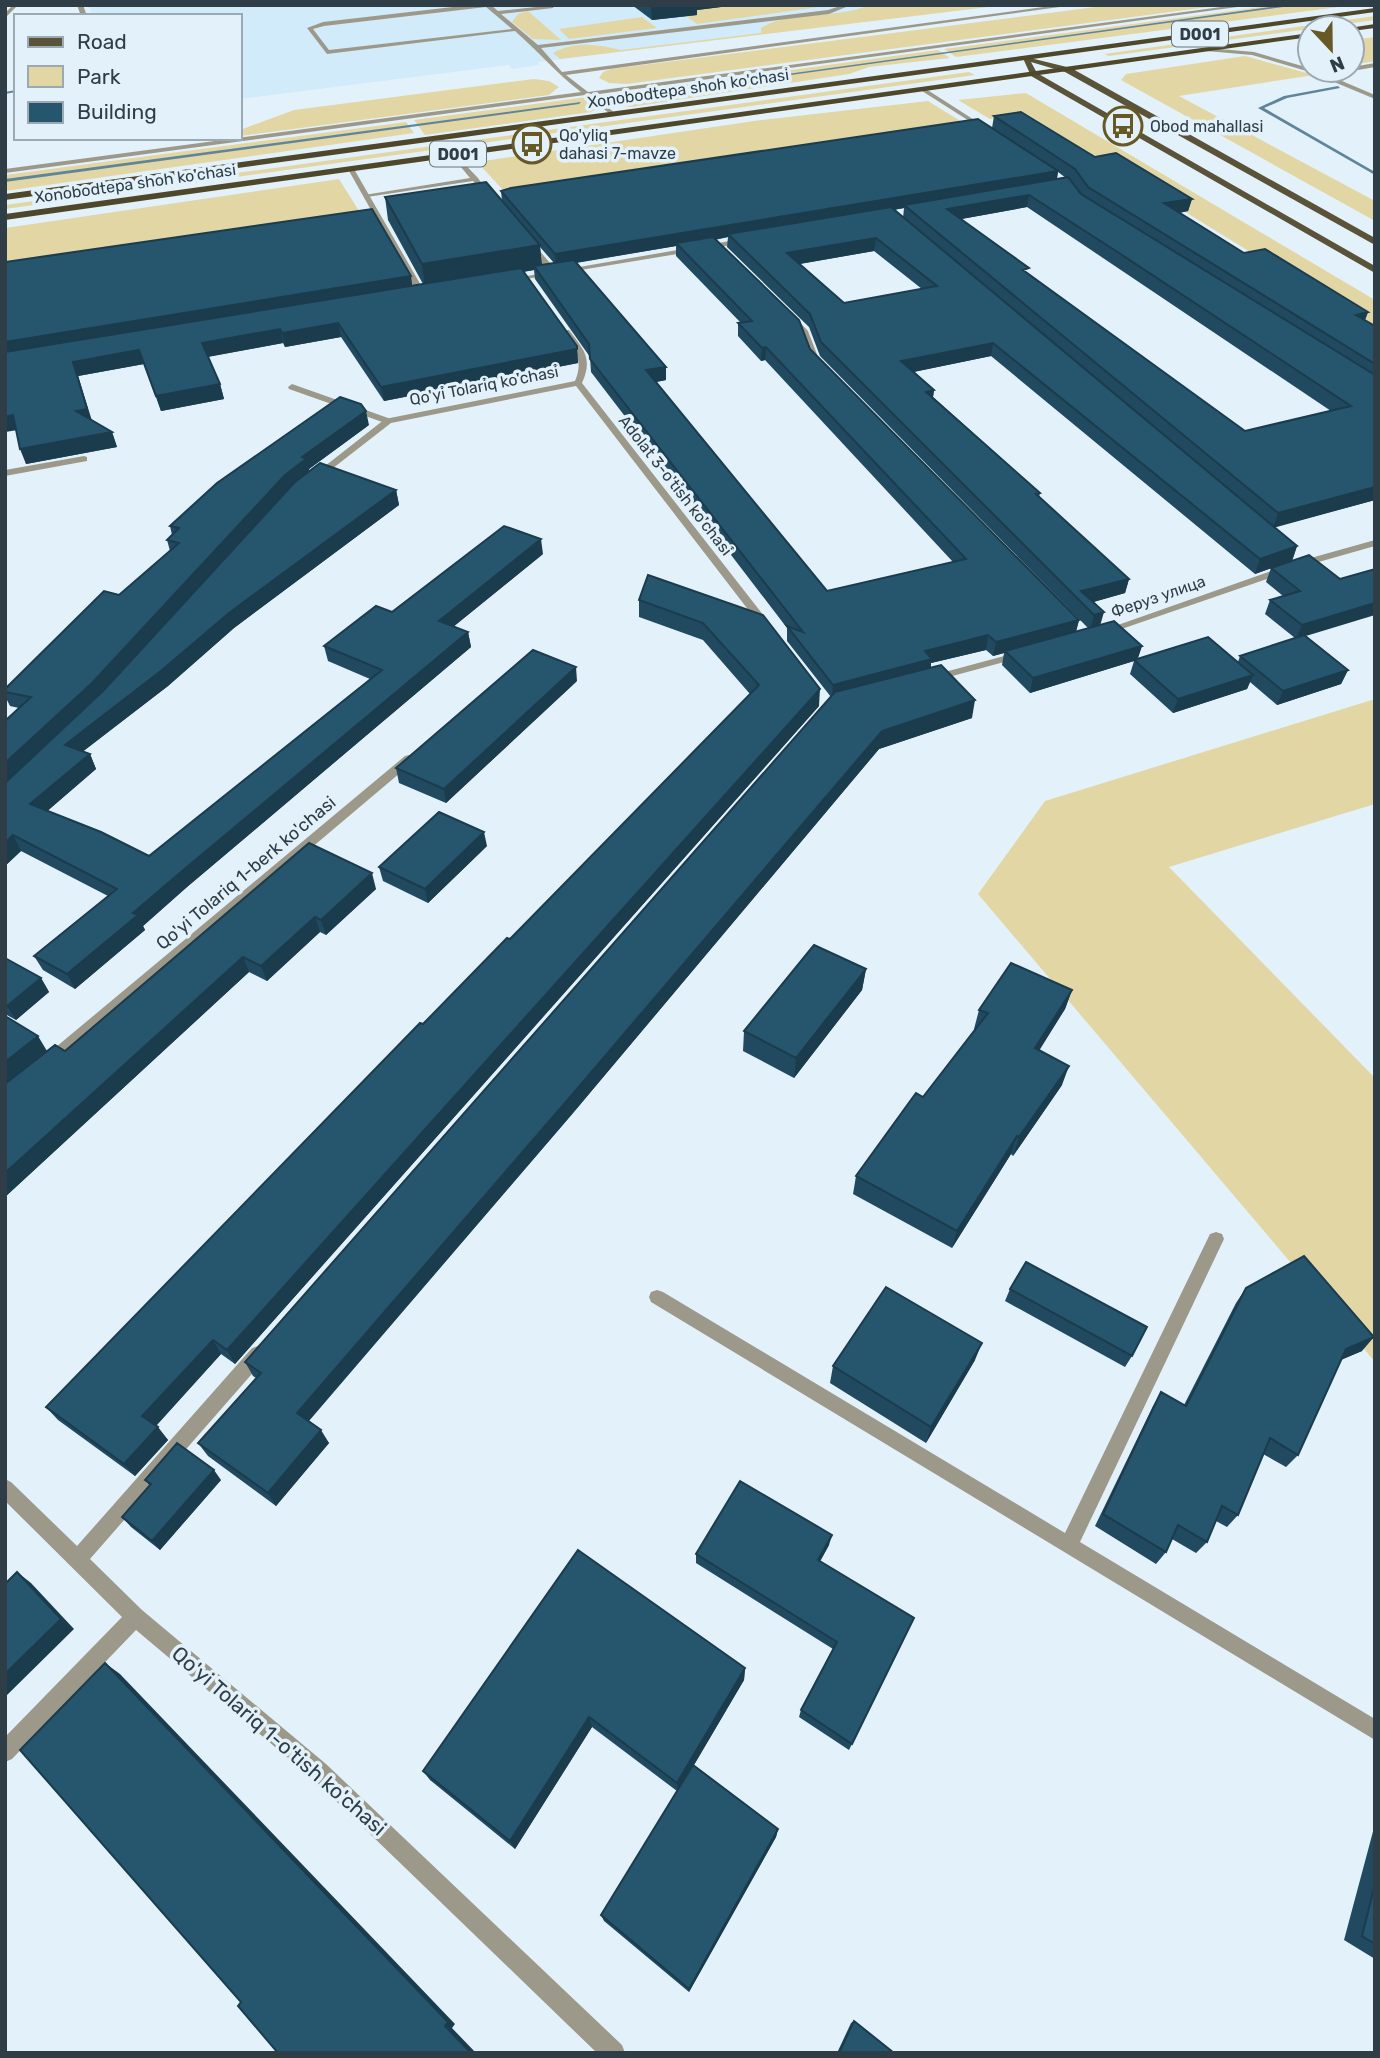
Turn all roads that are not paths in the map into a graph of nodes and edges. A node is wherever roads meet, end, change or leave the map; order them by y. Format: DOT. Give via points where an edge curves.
graph roads {
  1 [pos="16,5"];
  2 [pos="489,5"];
  3 [pos="516,5"];
  4 [pos="849,5"];
  5 [pos="1072,5"];
  6 [pos="1250,5"];
  7 [pos="553,6"];
  8 [pos="1375,10"];
  9 [pos="496,13"];
  10 [pos="5,16"];
  11 [pos="750,22"];
  12 [pos="513,30"];
  13 [pos="738,32"];
  14 [pos="1296,37"];
  15 [pos="593,40"];
  16 [pos="622,46"];
  17 [pos="537,47"];
  18 [pos="1208,50"];
  19 [pos="1025,58"];
  20 [pos="1296,66"];
  21 [pos="1068,70"];
  22 [pos="561,74"];
  23 [pos="1034,74"];
  24 [pos="1346,84"];
  25 [pos="924,90"];
  26 [pos="588,94"];
  27 [pos="1375,97"];
  28 [pos="613,114"];
  29 [pos="977,123"];
  30 [pos="964,125"];
  31 [pos="242,137"];
  32 [pos="1000,139"];
  33 [pos="219,140"];
  34 [pos="454,155"];
  35 [pos="351,169"];
  36 [pos="5,171"];
  37 [pos="476,179"];
  38 [pos="367,195"];
  39 [pos="5,197"];
  40 [pos="493,200"];
  41 [pos="377,212"];
  42 [pos="363,214"];
  43 [pos="5,217"];
  44 [pos="757,238"];
  45 [pos="527,241"];
  46 [pos="1375,242"];
  47 [pos="717,245"];
  48 [pos="726,255"];
  49 [pos="1375,270"];
  50 [pos="552,272"];
  51 [pos="526,277"];
  52 [pos="500,281"];
  53 [pos="534,288"];
  54 [pos="435,292"];
  55 [pos="422,294"];
  56 [pos="409,296"];
  57 [pos="785,312"];
  58 [pos="557,319"];
  59 [pos="824,367"];
  60 [pos="578,383"];
  61 [pos="292,387"];
  62 [pos="388,421"];
  63 [pos="84,459"];
  64 [pos="5,473"];
  65 [pos="305,485"];
  66 [pos="1375,543"];
  67 [pos="1294,554"];
  68 [pos="1304,563"];
  69 [pos="1087,637"];
  70 [pos="778,642"];
  71 [pos="1035,651"];
  72 [pos="919,682"];
  73 [pos="423,747"];
  74 [pos="37,1071"];
  75 [pos="1216,1239"];
  76 [pos="657,1297"];
  77 [pos="271,1340"];
  78 [pos="5,1488"];
  79 [pos="1069,1545"];
  80 [pos="79,1558"];
  81 [pos="135,1617"];
  82 [pos="1375,1730"];
  83 [pos="5,1752"];
  84 [pos="614,2053"];
  1 -- 10 [label="street"];
  2 -- 3 [label="street"];
  2 -- 9 [label="street"];
  2 -- 12 [label="street" via="310,28 327,52"];
  4 -- 11 [label="street" via="829,12"];
  5 -- 22 [label="street"];
  6 -- 26 [label="street"];
  7 -- 9 [label="street"];
  8 -- 19 [label="highway, Xonobodtepa shoh ko'chasi / D001"];
  9 -- 12 [label="street"];
  11 -- 13 [label="street"];
  11 -- 15 [label="street"];
  12 -- 17 [label="street"];
  14 -- 18 [label="highway, Xonobodtepa shoh ko'chasi / D001"];
  15 -- 16 [label="street"];
  15 -- 17 [label="street"];
  17 -- 22 [label="street"];
  18 -- 20 [label="street" via="1252,53"];
  18 -- 21 [label="highway, Xonobodtepa shoh ko'chasi / D001"];
  19 -- 21 [label="main road"];
  19 -- 23 [label="main road"];
  19 -- 28 [label="highway, Xonobodtepa shoh ko'chasi / D001"];
  21 -- 23 [label="highway, Xonobodtepa shoh ko'chasi / D001"];
  21 -- 46 [label="main road"];
  22 -- 26 [label="street"];
  23 -- 25 [label="highway, Xonobodtepa shoh ko'chasi / D001"];
  23 -- 49 [label="main road"];
  24 -- 27 [label="street"];
  25 -- 29 [label="street"];
  25 -- 34 [label="highway, Xonobodtepa shoh ko'chasi / D001"];
  26 -- 28 [label="street"];
  26 -- 31 [label="street"];
  28 -- 39 [label="highway, Xonobodtepa shoh ko'chasi / D001"];
  29 -- 30 [label="street"];
  29 -- 32 [label="street"];
  33 -- 36 [label="street"];
  34 -- 35 [label="highway, Xonobodtepa shoh ko'chasi / D001"];
  34 -- 37 [label="street"];
  35 -- 38 [label="street"];
  35 -- 43 [label="highway, Xonobodtepa shoh ko'chasi / D001"];
  37 -- 38 [label="street"];
  37 -- 40 [label="street"];
  38 -- 41 [label="street"];
  41 -- 42 [label="street"];
  41 -- 55 [label="street"];
  44 -- 47 [label="street"];
  45 -- 50 [label="street"];
  47 -- 48 [label="street"];
  47 -- 50 [label="street"];
  50 -- 51 [label="street"];
  51 -- 52 [label="street"];
  51 -- 53 [label="street"];
  54 -- 55 [label="street"];
  55 -- 56 [label="street"];
  57 -- 59 [label="street" via="804,331 814,358"];
  58 -- 60 [label="street" via="584,359 586,368"];
  60 -- 62 [label="street, Qo'yi Tolariq ko'chasi"];
  60 -- 70 [label="street, Adolat 3-o'tish ko'chasi"];
  61 -- 62 [label="street"];
  62 -- 65 [label="street, Qo'yi Tolariq ko'chasi"];
  63 -- 64 [label="street"];
  66 -- 68 [label="street, Феруз улица"];
  67 -- 68 [label="street"];
  68 -- 69 [label="street, Феруз улица"];
  71 -- 72 [label="street"];
  73 -- 74 [label="street, Qo'yi Tolariq 1-berk ko'chasi"];
  75 -- 79 [label="street"];
  76 -- 79 [label="street"];
  77 -- 80 [label="street"];
  78 -- 80 [label="street, Qo'yi Tolariq 1-o'tish ko'chasi"];
  79 -- 82 [label="street"];
  80 -- 81 [label="street, Qo'yi Tolariq 1-o'tish ko'chasi"];
  81 -- 83 [label="street"];
  81 -- 84 [label="street, Qo'yi Tolariq 1-o'tish ko'chasi" via="319,1771"];
}
